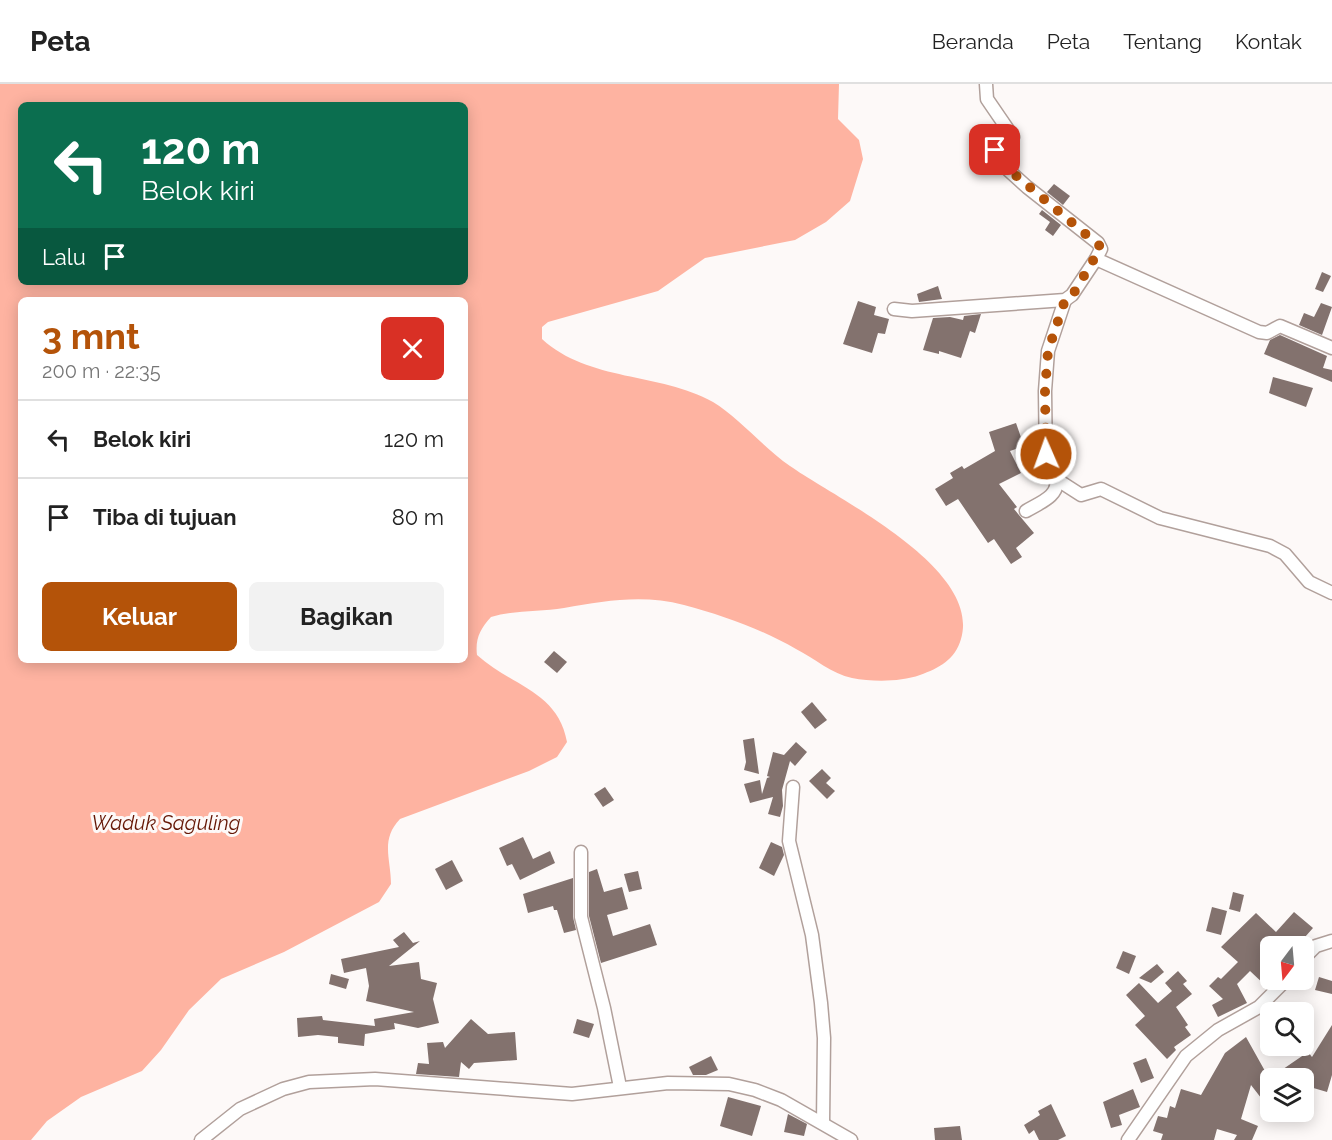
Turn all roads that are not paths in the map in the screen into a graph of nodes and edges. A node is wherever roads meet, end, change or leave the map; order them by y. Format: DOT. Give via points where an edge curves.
graph roads {
  1 [pos="986,84"];
  2 [pos="1096,259"];
  3 [pos="1065,300"];
  4 [pos="894,309"];
  5 [pos="1332,348"];
  6 [pos="1056,479"];
  7 [pos="1026,511"];
  8 [pos="1332,593"];
  9 [pos="793,787"];
  10 [pos="581,852"];
  11 [pos="1332,941"];
  12 [pos="1314,948"];
  13 [pos="1276,990"];
  14 [pos="620,1087"];
  15 [pos="822,1123"];
  16 [pos="201,1140"];
  17 [pos="851,1140"];
  18 [pos="1128,1140"];
  1 -- 2 [label="street" via="987,99 1013,137 995,150 995,158 1098,243 1101,249"];
  2 -- 3 [label="street" via="1072,296"];
  2 -- 5 [label="street" via="1260,332 1280,326"];
  3 -- 4 [label="street" via="922,311"];
  3 -- 6 [label="street" via="1048,351 1045,380 1046,467"];
  6 -- 7 [label="street" via="1055,492"];
  6 -- 8 [label="street" via="1081,495 1101,489 1174,523 1270,546 1285,554 1309,582"];
  9 -- 15 [label="street" via="789,841 812,935 821,1003"];
  10 -- 14 [label="street" via="581,917"];
  11 -- 12 [label="street"];
  13 -- 18 [label="street" via="1258,1007 1218,1030 1186,1056"];
  14 -- 15 [label="street" via="729,1084 764,1093"];
  14 -- 16 [label="street" via="572,1094 375,1079 309,1082 240,1109"];
  15 -- 17 [label="street"];
}
